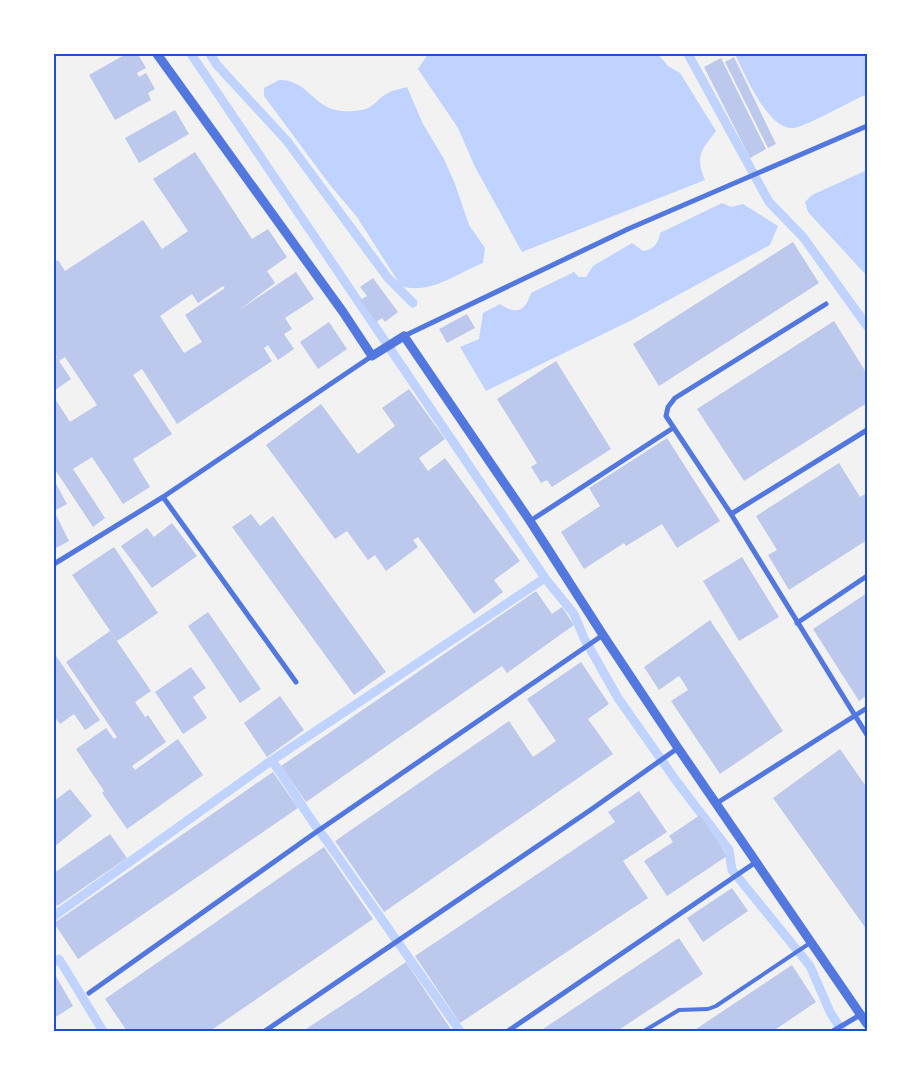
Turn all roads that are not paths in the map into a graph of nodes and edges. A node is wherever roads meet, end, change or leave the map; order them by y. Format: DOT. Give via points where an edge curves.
graph roads {
  1 [pos="157,54"];
  2 [pos="867,126"];
  3 [pos="826,304"];
  4 [pos="402,337"];
  5 [pos="376,353"];
  6 [pos="673,428"];
  7 [pos="867,430"];
  8 [pos="163,497"];
  9 [pos="731,514"];
  10 [pos="530,521"];
  11 [pos="54,564"];
  12 [pos="867,576"];
  13 [pos="797,623"];
  14 [pos="603,635"];
  15 [pos="296,682"];
  16 [pos="867,708"];
  17 [pos="855,715"];
  18 [pos="867,735"];
  19 [pos="678,748"];
  20 [pos="720,801"];
  21 [pos="756,862"];
  22 [pos="810,944"];
  23 [pos="89,993"];
  24 [pos="860,1014"];
  25 [pos="867,1024"];
  26 [pos="265,1031"];
  27 [pos="508,1031"];
  28 [pos="644,1031"];
  29 [pos="833,1031"];
  1 -- 5 [label="street"];
  2 -- 4 [label="street" via="628,229"];
  3 -- 6 [label="street" via="676,398 668,407 666,416"];
  4 -- 5 [label="street"];
  4 -- 10 [label="street"];
  5 -- 8 [label="street"];
  6 -- 9 [label="street"];
  6 -- 10 [label="street"];
  7 -- 9 [label="street"];
  8 -- 11 [label="street"];
  8 -- 15 [label="street"];
  9 -- 13 [label="street"];
  10 -- 14 [label="street"];
  12 -- 13 [label="street"];
  13 -- 17 [label="street"];
  14 -- 19 [label="street"];
  14 -- 23 [label="street"];
  16 -- 17 [label="street"];
  17 -- 18 [label="street"];
  17 -- 20 [label="street"];
  19 -- 20 [label="street"];
  19 -- 26 [label="street"];
  20 -- 21 [label="street"];
  21 -- 22 [label="street"];
  21 -- 27 [label="street"];
  22 -- 24 [label="street"];
  22 -- 28 [label="lane" via="716,1006 679,1010"];
  24 -- 25 [label="street"];
  24 -- 29 [label="street"];
}
